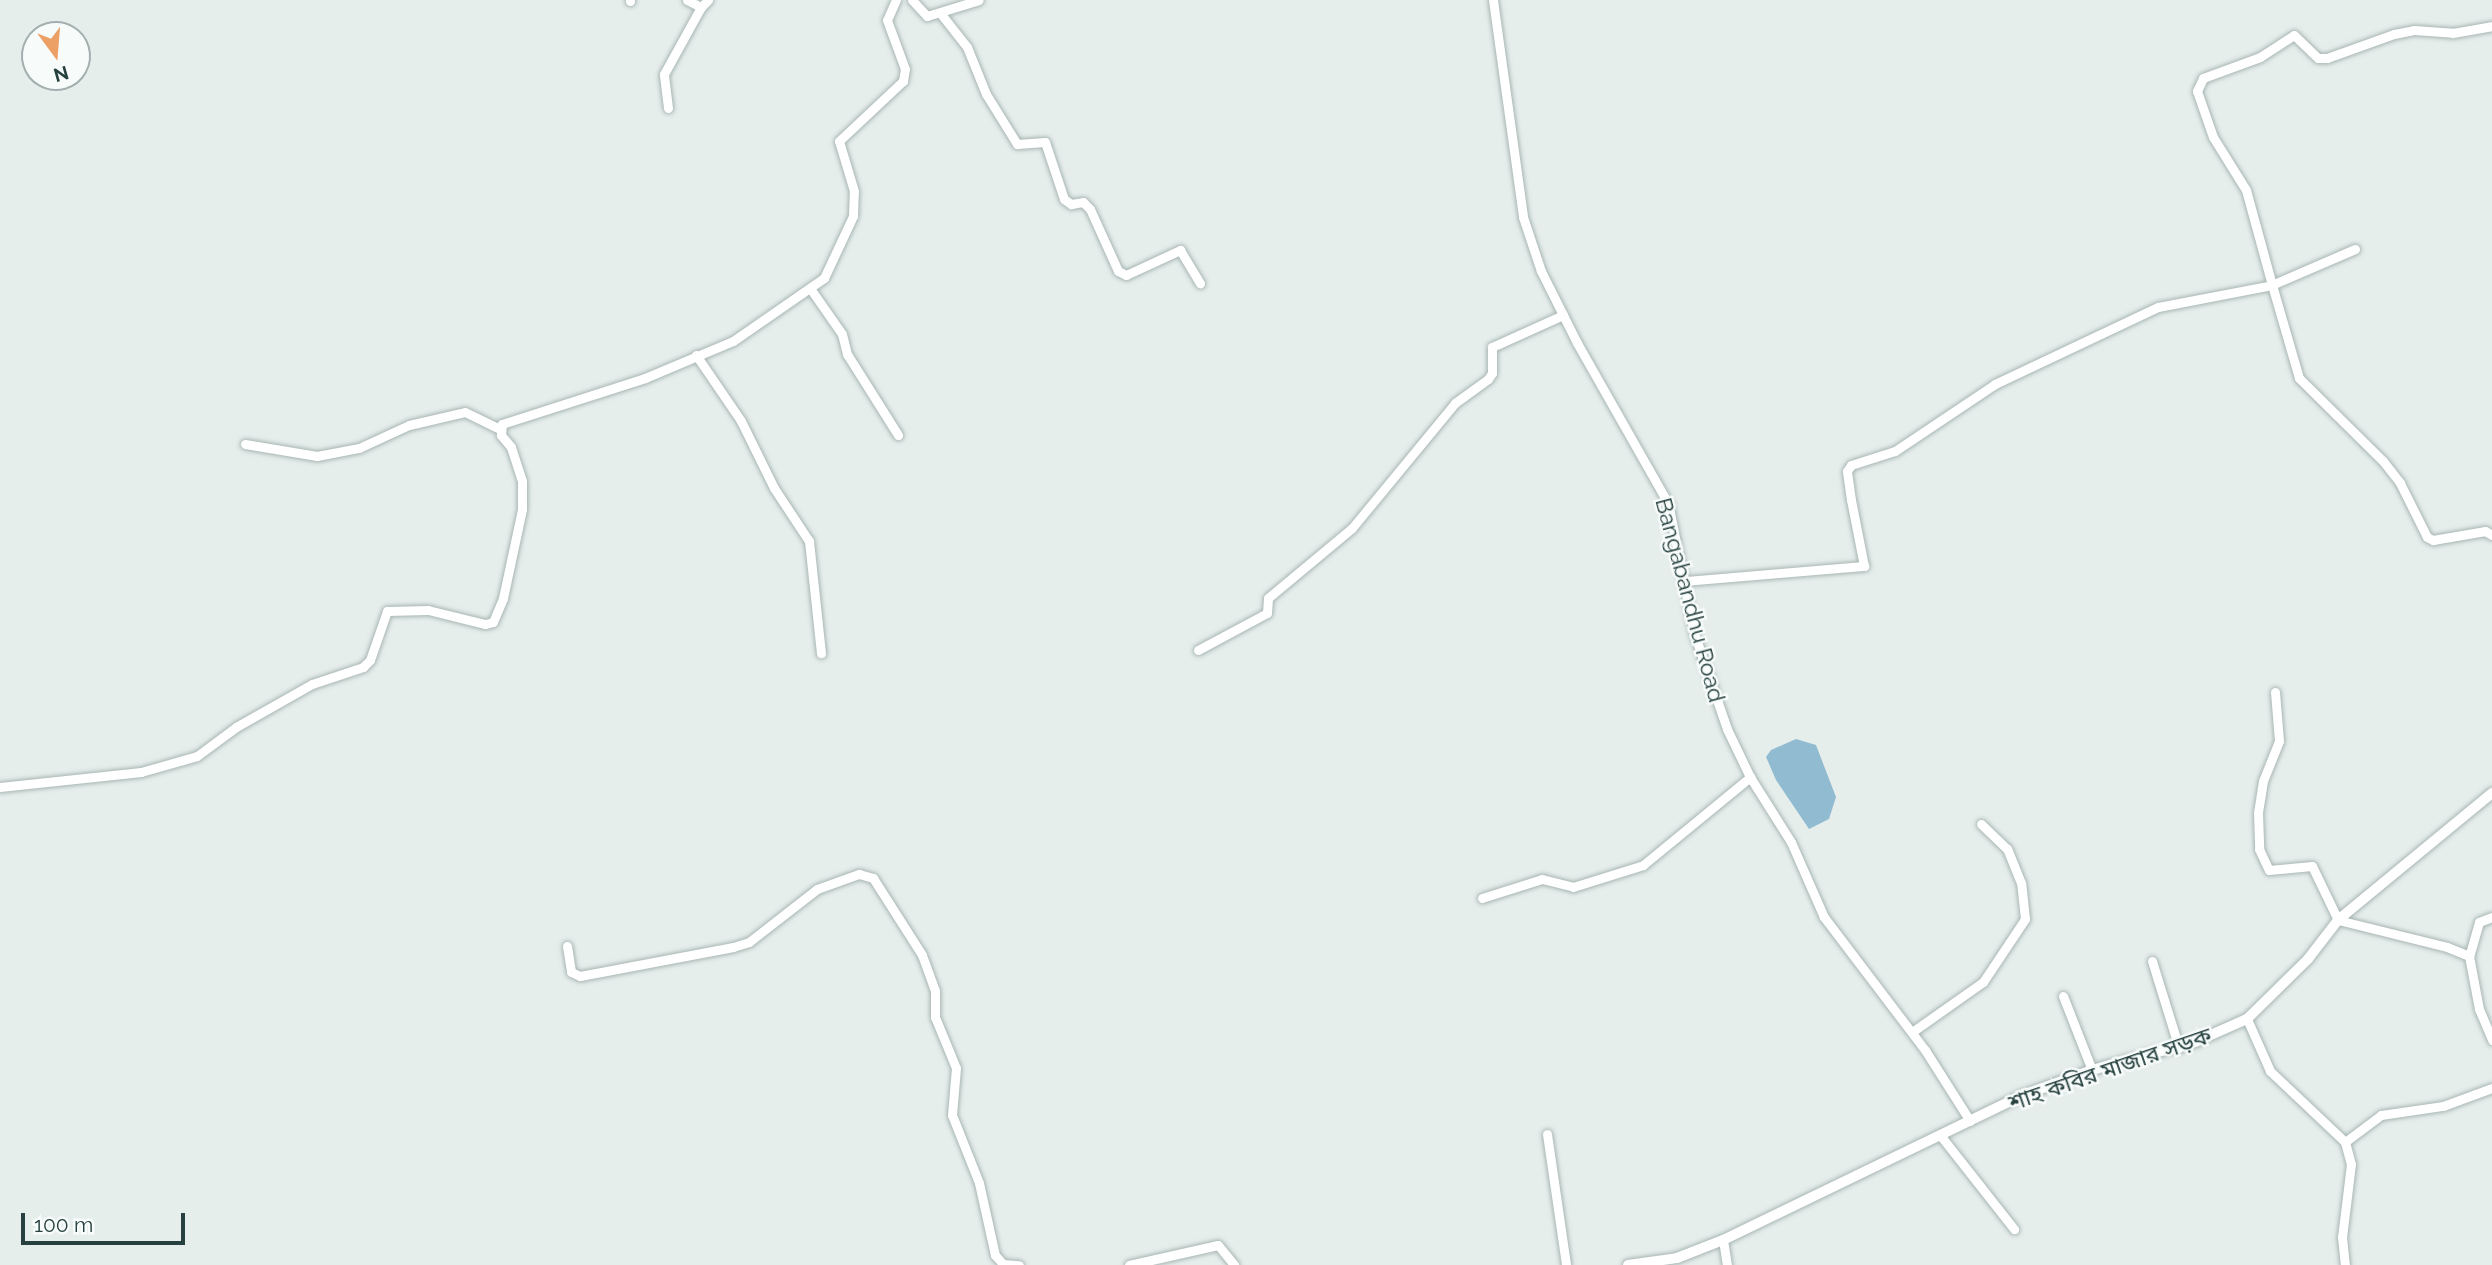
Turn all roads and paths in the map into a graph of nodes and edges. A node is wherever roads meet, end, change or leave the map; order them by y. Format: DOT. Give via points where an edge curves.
graph roads {
  1 [pos="687,0"];
  2 [pos="896,0"];
  3 [pos="912,0"];
  4 [pos="979,0"];
  5 [pos="1493,0"];
  6 [pos="705,4"];
  7 [pos="941,13"];
  8 [pos="2492,26"];
  9 [pos="667,108"];
  10 [pos="2355,249"];
  11 [pos="1200,283"];
  12 [pos="2272,285"];
  13 [pos="812,291"];
  14 [pos="1563,315"];
  15 [pos="696,355"];
  16 [pos="500,429"];
  17 [pos="898,435"];
  18 [pos="245,444"];
  19 [pos="2492,535"];
  20 [pos="1685,581"];
  21 [pos="1198,650"];
  22 [pos="821,653"];
  23 [pos="2276,692"];
  24 [pos="1749,777"];
  25 [pos="0,787"];
  26 [pos="2492,793"];
  27 [pos="1981,824"];
  28 [pos="1482,898"];
  29 [pos="2492,917"];
  30 [pos="2338,920"];
  31 [pos="567,946"];
  32 [pos="2469,957"];
  33 [pos="2152,961"];
  34 [pos="2063,996"];
  35 [pos="2246,1019"];
  36 [pos="1912,1032"];
  37 [pos="2492,1040"];
  38 [pos="2179,1048"];
  39 [pos="2092,1070"];
  40 [pos="2492,1088"];
  41 [pos="1970,1121"];
  42 [pos="1548,1134"];
  43 [pos="1940,1135"];
  44 [pos="2345,1142"];
  45 [pos="2014,1229"];
  46 [pos="1723,1240"];
  47 [pos="1019,1265"];
  48 [pos="1129,1265"];
  49 [pos="1234,1265"];
  50 [pos="1566,1265"];
  51 [pos="1628,1265"];
  52 [pos="1727,1265"];
  53 [pos="2344,1265"];
  1 -- 6 [label="street"];
  2 -- 13 [label="street" via="887,20 905,69 903,81 839,141 854,191 853,216 840,251"];
  3 -- 7 [label="street" via="927,16"];
  4 -- 7 [label="street"];
  5 -- 14 [label="street, Bangabandhu Road" via="1524,216 1541,271"];
  6 -- 9 [label="street" via="664,74"];
  7 -- 11 [label="street" via="967,47 986,94 1017,144 1045,142 1064,199 1071,204 1083,202 1090,209 1118,271 1126,275 1180,250"];
  8 -- 12 [label="street" via="2453,33 2394,34 2327,58 2318,58 2294,36 2260,57 2203,78 2197,91 2213,137 2246,190"];
  10 -- 12 [label="street"];
  12 -- 19 [label="street" via="2299,378 2389,468 2427,537 2433,540 2485,531"];
  12 -- 20 [label="street" via="2158,307 1995,384 1895,451 1851,465 1847,471 1850,500 1864,566"];
  13 -- 15 [label="street" via="733,341"];
  13 -- 17 [label="street" via="842,334 847,354"];
  14 -- 20 [label="street, Bangabandhu Road" via="1668,503"];
  14 -- 21 [label="street" via="1492,347 1488,379 1455,403 1352,528 1268,598 1267,614"];
  15 -- 16 [label="street" via="645,378 524,415"];
  15 -- 22 [label="street" via="741,421 774,488 809,541"];
  16 -- 18 [label="street" via="465,412 409,425 359,448 317,456"];
  16 -- 25 [label="street" via="522,481 522,509 503,598 492,622 485,625 428,610 387,611 378,643 363,667 312,684 236,727 197,756 141,772"];
  20 -- 24 [label="street, Bangabandhu Road" via="1693,632 1709,684"];
  23 -- 30 [label="street" via="2278,741 2263,780 2259,849 2269,870 2312,866"];
  24 -- 28 [label="street" via="1643,865 1573,887 1542,879"];
  24 -- 36 [label="street, Bangabandhu Road" via="1791,842 1824,917"];
  26 -- 30 [label="street, শাহ কবির মাজার সড়ক"];
  27 -- 36 [label="street" via="2007,849 2021,883 2025,919 1983,982"];
  29 -- 32 [label="street" via="2479,922"];
  30 -- 32 [label="street" via="2448,947"];
  30 -- 35 [label="street, শাহ কবির মাজার সড়ক" via="2308,959"];
  31 -- 47 [label="street" via="570,972 580,976 733,947 749,942 817,889 859,874 873,878 922,955 935,991 935,1017 956,1068 952,1115 979,1183 995,1255 1003,1264"];
  32 -- 37 [label="street" via="2479,1009"];
  33 -- 38 [label="street"];
  34 -- 39 [label="street"];
  35 -- 38 [label="street, শাহ কবির মাজার সড়ক"];
  35 -- 44 [label="street" via="2270,1070"];
  36 -- 41 [label="street, Bangabandhu Road"];
  38 -- 39 [label="street, শাহ কবির মাজার সড়ক"];
  39 -- 41 [label="street, শাহ কবির মাজার সড়ক"];
  40 -- 44 [label="street" via="2444,1106 2381,1115"];
  41 -- 43 [label="street, শাহ কবির মাজার সড়ক"];
  42 -- 50 [label="street"];
  43 -- 45 [label="street"];
  43 -- 46 [label="street, শাহ কবির মাজার সড়ক"];
  44 -- 53 [label="street" via="2351,1164 2342,1237"];
  46 -- 51 [label="street, শাহ কবির মাজার সড়ক" via="1677,1258"];
  46 -- 52 [label="street"];
  48 -- 49 [label="street" via="1218,1245"];
}
